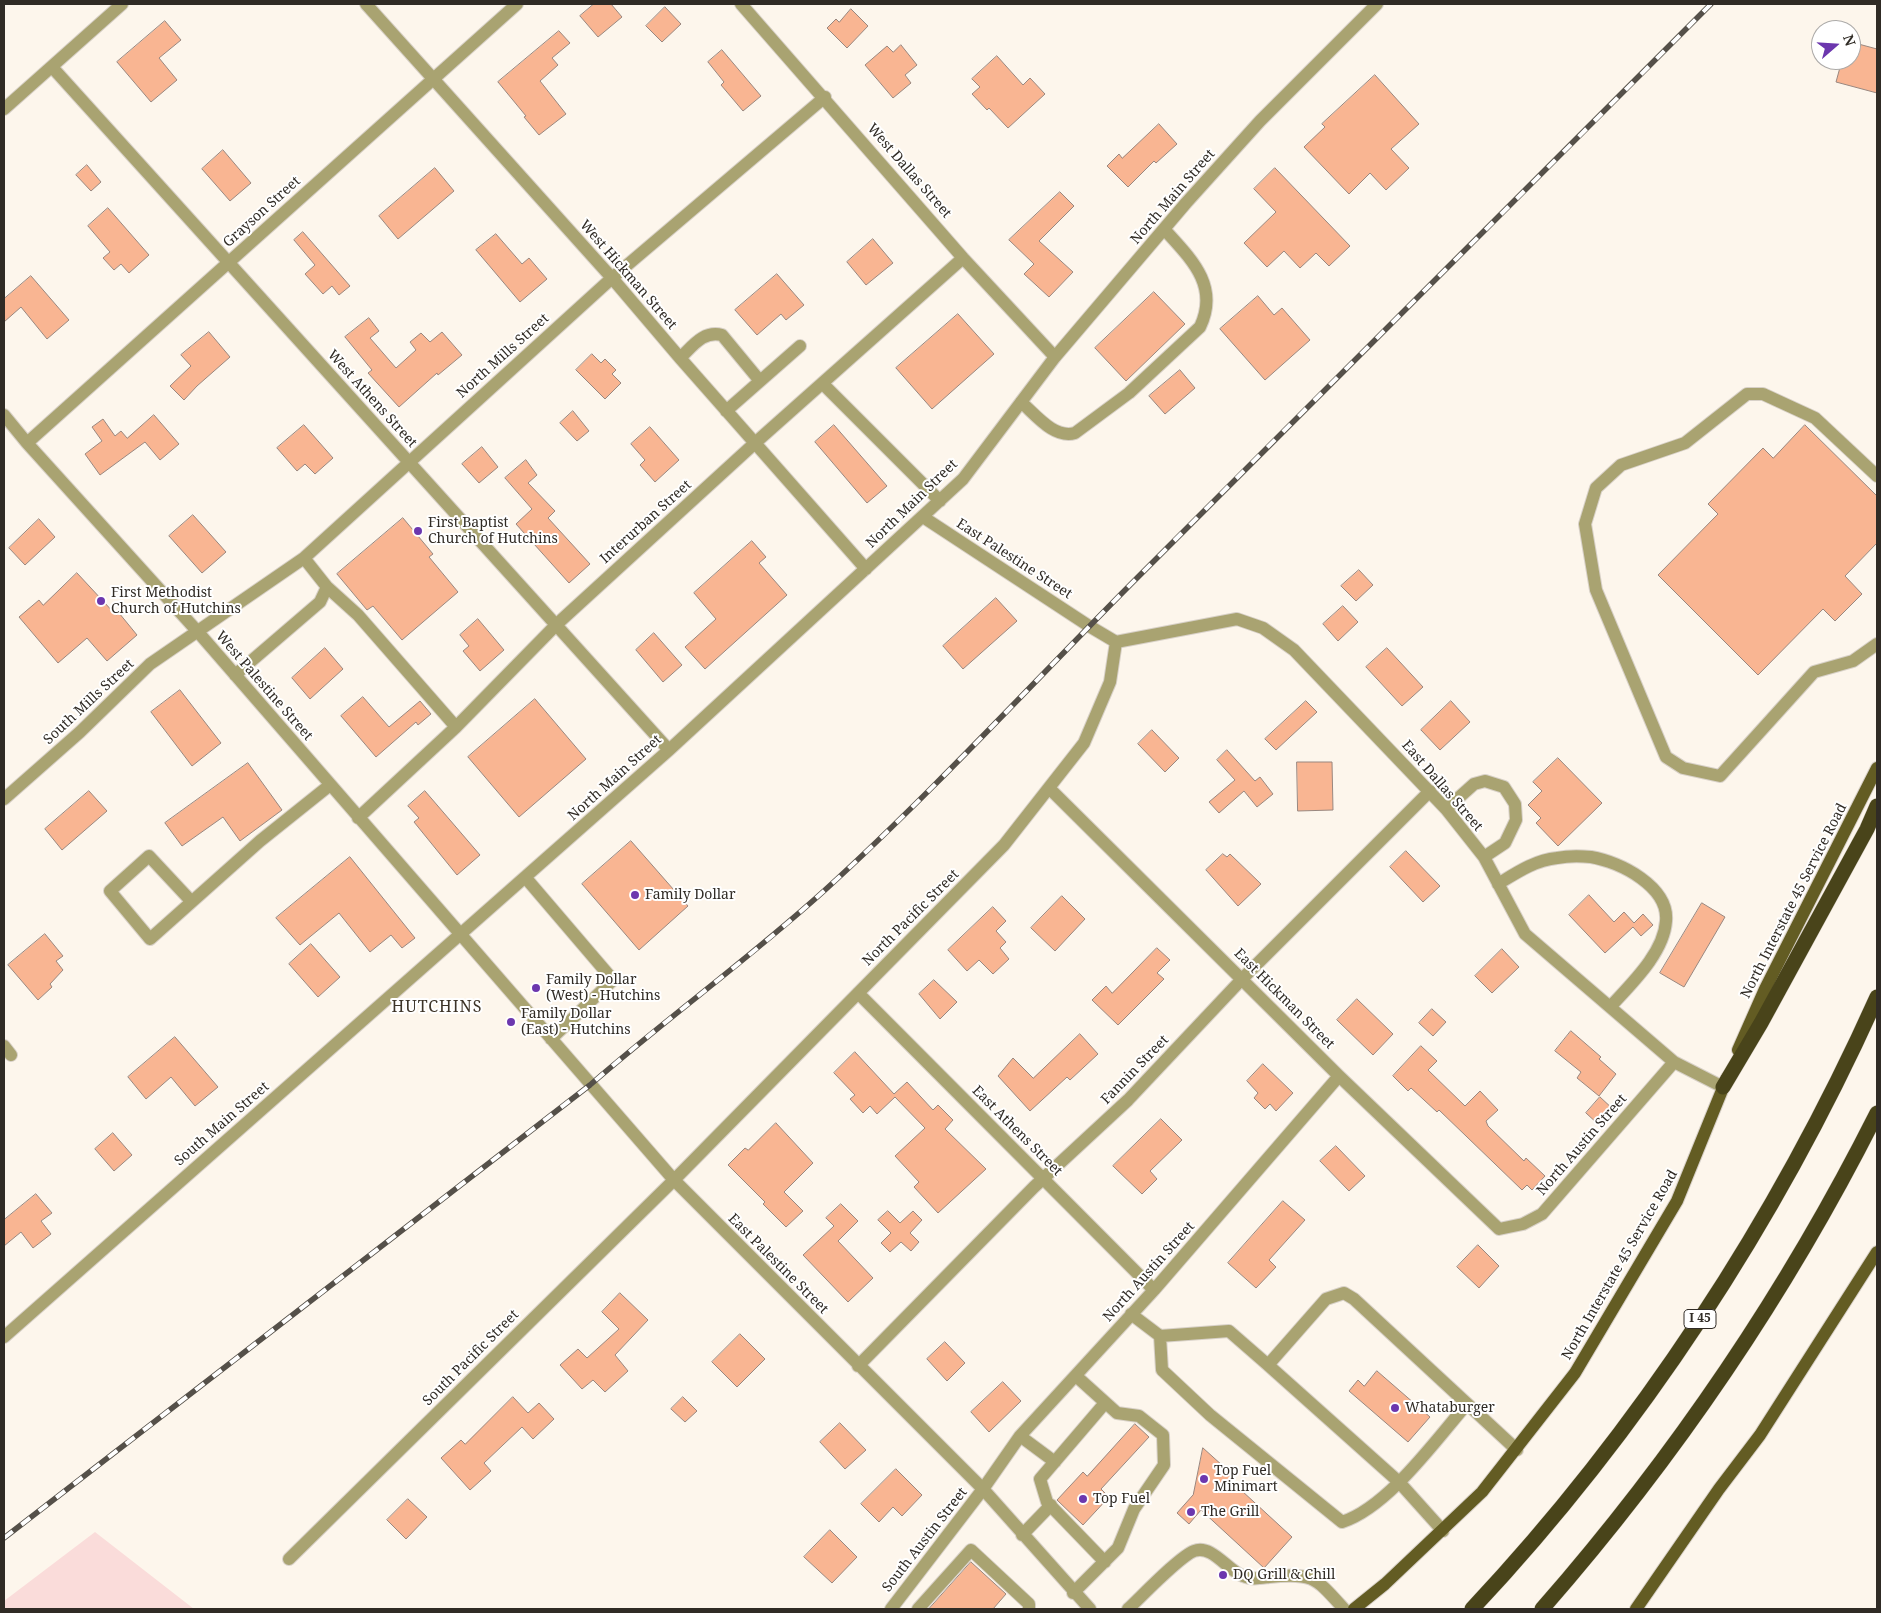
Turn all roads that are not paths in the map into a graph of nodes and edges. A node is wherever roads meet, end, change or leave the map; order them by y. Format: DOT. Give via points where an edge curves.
graph roads {
  1 [pos="122,4"];
  2 [pos="366,4"];
  3 [pos="516,4"];
  4 [pos="742,4"];
  5 [pos="1377,4"];
  6 [pos="52,68"];
  7 [pos="431,79"];
  8 [pos="825,97"];
  9 [pos="4,109"];
  10 [pos="1164,229"];
  11 [pos="963,258"];
  12 [pos="229,262"];
  13 [pos="612,278"];
  14 [pos="800,346"];
  15 [pos="680,358"];
  16 [pos="1055,358"];
  17 [pos="760,381"];
  18 [pos="823,384"];
  19 [pos="1021,402"];
  20 [pos="726,411"];
  21 [pos="4,415"];
  22 [pos="27,443"];
  23 [pos="755,443"];
  24 [pos="408,461"];
  25 [pos="1877,476"];
  26 [pos="940,501"];
  27 [pos="923,517"];
  28 [pos="304,558"];
  29 [pos="866,569"];
  30 [pos="327,588"];
  31 [pos="557,624"];
  32 [pos="198,632"];
  33 [pos="1116,642"];
  34 [pos="1877,644"];
  35 [pos="235,675"];
  36 [pos="456,727"];
  37 [pos="669,750"];
  38 [pos="1877,768"];
  39 [pos="330,785"];
  40 [pos="1049,788"];
  41 [pos="1430,791"];
  42 [pos="4,799"];
  43 [pos="1877,806"];
  44 [pos="1446,809"];
  45 [pos="358,818"];
  46 [pos="1484,857"];
  47 [pos="525,877"];
  48 [pos="1498,884"];
  49 [pos="191,901"];
  50 [pos="460,935"];
  51 [pos="1243,978"];
  52 [pos="858,993"];
  53 [pos="1877,997"];
  54 [pos="1611,1006"];
  55 [pos="551,1039"];
  56 [pos="1674,1062"];
  57 [pos="1339,1076"];
  58 [pos="1723,1087"];
  59 [pos="1877,1113"];
  60 [pos="1043,1179"];
  61 [pos="674,1180"];
  62 [pos="1499,1229"];
  63 [pos="1877,1252"];
  64 [pos="1154,1290"];
  65 [pos="1131,1314"];
  66 [pos="1160,1336"];
  67 [pos="4,1337"];
  68 [pos="1268,1365"];
  69 [pos="858,1366"];
  70 [pos="1076,1376"];
  71 [pos="1105,1403"];
  72 [pos="1467,1404"];
  73 [pos="1020,1436"];
  74 [pos="1517,1450"];
  75 [pos="1055,1462"];
  76 [pos="1399,1482"];
  77 [pos="983,1490"];
  78 [pos="1051,1505"];
  79 [pos="1443,1531"];
  80 [pos="1022,1535"];
  81 [pos="289,1559"];
  82 [pos="1105,1562"];
  83 [pos="1073,1593"];
  84 [pos="1084,1608"];
  85 [pos="891,1609"];
  86 [pos="918,1609"];
  87 [pos="1030,1609"];
  88 [pos="1128,1609"];
  89 [pos="1344,1609"];
  90 [pos="1354,1609"];
  91 [pos="1472,1609"];
  92 [pos="1542,1609"];
  93 [pos="1636,1609"];
  1 -- 6 [label="street"];
  2 -- 7 [label="street, West Hickman Street"];
  3 -- 7 [label="street, Grayson Street"];
  4 -- 8 [label="street, West Dallas Street"];
  5 -- 10 [label="street, North Main Street" via="1260,121"];
  6 -- 9 [label="street"];
  6 -- 12 [label="street, West Athens Street"];
  7 -- 12 [label="street, Grayson Street"];
  7 -- 13 [label="street, West Hickman Street"];
  8 -- 11 [label="street, West Dallas Street"];
  8 -- 13 [label="street, North Mills Street"];
  10 -- 16 [label="street, North Main Street"];
  10 -- 19 [label="street" via="1201,274 1206,299 1200,327 1129,393 1076,433 1067,436 1057,433"];
  11 -- 16 [label="street, West Dallas Street"];
  11 -- 18 [label="street, Interurban Street"];
  12 -- 22 [label="street, Grayson Street"];
  12 -- 24 [label="street, West Athens Street"];
  13 -- 15 [label="street, West Hickman Street"];
  13 -- 24 [label="street, North Mills Street"];
  14 -- 17 [label="street"];
  15 -- 17 [label="street" via="705,335 722,335"];
  15 -- 20 [label="street, West Hickman Street"];
  16 -- 19 [label="street, North Main Street"];
  17 -- 20 [label="street"];
  18 -- 23 [label="street, Interurban Street"];
  18 -- 26 [label="street"];
  19 -- 26 [label="street, North Main Street" via="963,479"];
  20 -- 23 [label="street, West Hickman Street"];
  21 -- 22 [label="street, West Palestine Street"];
  22 -- 32 [label="street, West Palestine Street"];
  23 -- 29 [label="street, West Hickman Street"];
  23 -- 31 [label="street, Interurban Street"];
  24 -- 28 [label="street, North Mills Street"];
  24 -- 31 [label="street, West Athens Street"];
  25 -- 34 [label="street" via="1815,418 1763,394 1747,394 1685,443 1621,465 1596,488 1585,524 1596,590 1666,756 1683,768 1720,776 1814,672 1853,661"];
  26 -- 27 [label="street, North Main Street"];
  27 -- 29 [label="street, North Main Street"];
  27 -- 33 [label="street, East Palestine Street"];
  28 -- 30 [label="street"];
  28 -- 32 [label="street, North Mills Street"];
  29 -- 37 [label="street, North Main Street"];
  30 -- 35 [label="street" via="320,602"];
  30 -- 36 [label="street" via="358,614"];
  31 -- 36 [label="street, Interurban Street"];
  31 -- 37 [label="street, West Athens Street"];
  32 -- 35 [label="street, West Palestine Street"];
  32 -- 42 [label="street, South Mills Street" via="150,664"];
  33 -- 40 [label="street, North Pacific Street" via="1110,682 1084,742"];
  33 -- 41 [label="street, East Dallas Street" via="1237,619 1263,628 1294,650"];
  35 -- 39 [label="street, West Palestine Street"];
  36 -- 45 [label="street, Interurban Street"];
  37 -- 47 [label="street, North Main Street"];
  38 -- 58 [label="main road, North Interstate 45 Service Road" via="1765,989"];
  39 -- 45 [label="street, West Palestine Street"];
  39 -- 49 [label="street"];
  40 -- 51 [label="street, East Hickman Street"];
  40 -- 52 [label="street, North Pacific Street" via="1004,845"];
  41 -- 44 [label="street, East Dallas Street"];
  41 -- 51 [label="street, Fannin Street"];
  43 -- 58 [label="highway"];
  44 -- 46 [label="street, East Dallas Street"];
  44 -- 46 [label="street" via="1474,784 1485,781 1504,787 1515,804 1516,820 1505,843"];
  45 -- 50 [label="street, West Palestine Street"];
  46 -- 48 [label="street, East Dallas Street"];
  47 -- 50 [label="street, North Main Street"];
  47 -- 55 [label="street" via="613,980"];
  48 -- 54 [label="street, East Dallas Street" via="1525,934"];
  48 -- 54 [label="street" via="1540,861 1591,857 1617,865 1639,877 1659,894 1666,909 1666,924 1659,944 1651,962"];
  49 -- 49 [label="street" via="150,939 110,891 149,856"];
  50 -- 55 [label="street, East Palestine Street"];
  50 -- 67 [label="street, South Main Street"];
  51 -- 57 [label="street, East Hickman Street"];
  51 -- 60 [label="street, Fannin Street" via="1128,1100"];
  52 -- 60 [label="street, East Athens Street"];
  52 -- 61 [label="street, North Pacific Street"];
  53 -- 91 [label="highway, I 45" via="1797,1158 1697,1324 1589,1473"];
  54 -- 56 [label="street, East Dallas Street"];
  55 -- 61 [label="street, East Palestine Street"];
  56 -- 58 [label="street, East Dallas Street"];
  56 -- 62 [label="street, North Austin Street" via="1542,1214 1522,1224"];
  57 -- 62 [label="street, East Hickman Street"];
  57 -- 64 [label="street, North Austin Street"];
  58 -- 74 [label="main road, North Interstate 45 Service Road" via="1677,1201 1574,1373"];
  59 -- 92 [label="highway" via="1803,1249 1717,1384 1635,1497"];
  60 -- 64 [label="street, East Athens Street"];
  60 -- 69 [label="street, Fannin Street"];
  61 -- 69 [label="street, East Palestine Street"];
  61 -- 81 [label="street, South Pacific Street"];
  63 -- 93 [label="main road" via="1751,1447"];
  64 -- 65 [label="street, North Austin Street"];
  65 -- 66 [label="street"];
  65 -- 70 [label="street, North Austin Street"];
  66 -- 68 [label="street" via="1229,1332"];
  66 -- 76 [label="street" via="1162,1370 1210,1415 1342,1522 1358,1516"];
  68 -- 72 [label="street" via="1326,1299 1344,1293"];
  68 -- 76 [label="street"];
  69 -- 77 [label="street, East Palestine Street"];
  70 -- 71 [label="street"];
  70 -- 73 [label="street, North Austin Street"];
  71 -- 75 [label="street"];
  71 -- 82 [label="street" via="1117,1412 1139,1416 1163,1435 1164,1465 1134,1509 1118,1548"];
  72 -- 74 [label="street"];
  72 -- 76 [label="street"];
  73 -- 75 [label="street"];
  73 -- 77 [label="street, North Austin Street"];
  74 -- 79 [label="main road, North Interstate 45 Service Road"];
  75 -- 78 [label="street" via="1040,1479 1047,1502"];
  76 -- 79 [label="street"];
  77 -- 80 [label="street, East Palestine Street"];
  77 -- 85 [label="street, South Austin Street"];
  78 -- 80 [label="street"];
  78 -- 82 [label="street"];
  79 -- 90 [label="main road, North Interstate 45 Service Road"];
  80 -- 83 [label="street, East Palestine Street"];
  82 -- 83 [label="street"];
  83 -- 84 [label="street, East Palestine Street"];
  86 -- 87 [label="street" via="971,1550 1029,1604"];
  88 -- 89 [label="street" via="1182,1559 1199,1550 1213,1555 1242,1576 1310,1577 1322,1584"];
}
